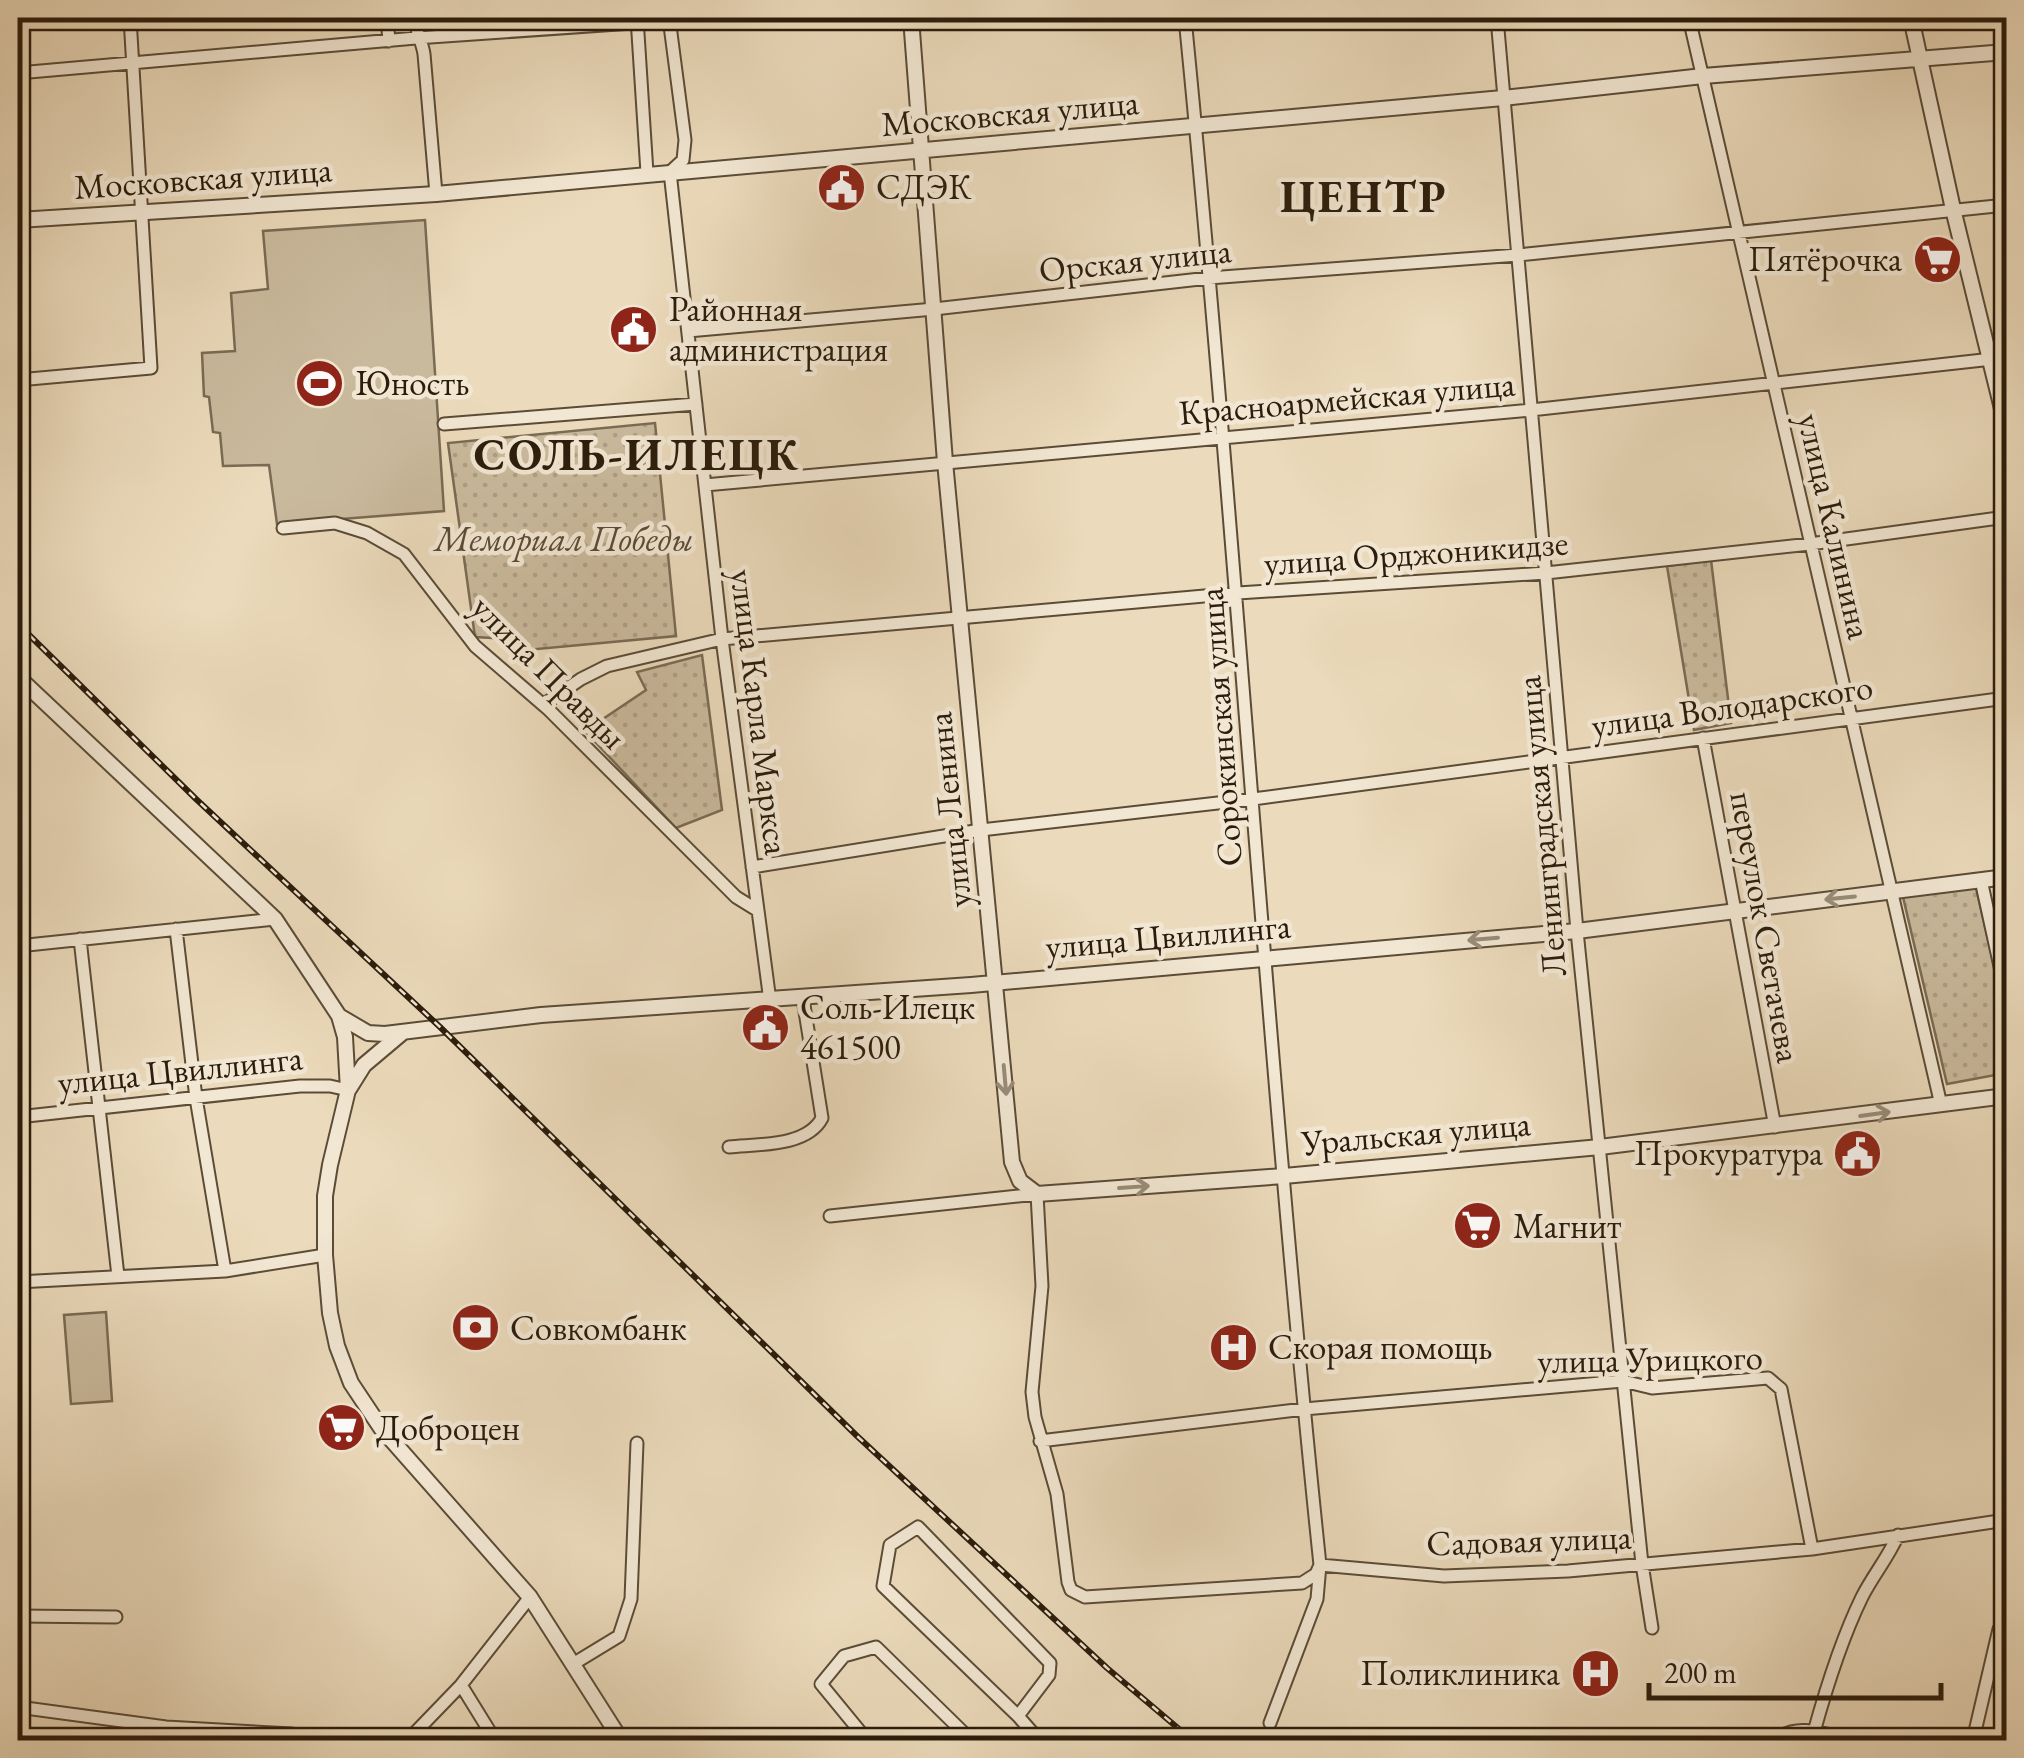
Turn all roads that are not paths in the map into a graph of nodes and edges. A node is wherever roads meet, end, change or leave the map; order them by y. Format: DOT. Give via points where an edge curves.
graph roads {
  1 [pos="130,18"];
  2 [pos="387,18"];
  3 [pos="415,18"];
  4 [pos="704,18"];
  5 [pos="911,18"];
  6 [pos="1185,18"];
  7 [pos="1497,18"];
  8 [pos="1689,18"];
  9 [pos="1911,18"];
  10 [pos="669,19"];
  11 [pos="637,20"];
  12 [pos="416,38"];
  13 [pos="389,41"];
  14 [pos="2006,52"];
  15 [pos="1920,62"];
  16 [pos="133,63"];
  17 [pos="18,72"];
  18 [pos="1703,76"];
  19 [pos="1502,98"];
  20 [pos="1196,126"];
  21 [pos="920,151"];
  22 [pos="647,172"];
  23 [pos="670,172"];
  24 [pos="436,194"];
  25 [pos="2006,206"];
  26 [pos="1953,209"];
  27 [pos="142,212"];
  28 [pos="18,220"];
  29 [pos="1737,232"];
  30 [pos="1518,255"];
  31 [pos="1209,278"];
  32 [pos="934,310"];
  33 [pos="688,332"];
  34 [pos="1992,359"];
  35 [pos="18,380"];
  36 [pos="1774,383"];
  37 [pos="696,404"];
  38 [pos="1531,410"];
  39 [pos="444,424"];
  40 [pos="2006,425"];
  41 [pos="1222,436"];
  42 [pos="945,462"];
  43 [pos="705,485"];
  44 [pos="2006,517"];
  45 [pos="283,528"];
  46 [pos="1810,544"];
  47 [pos="1546,572"];
  48 [pos="1238,593"];
  49 [pos="959,618"];
  50 [pos="722,639"];
  51 [pos="18,677"];
  52 [pos="2006,698"];
  53 [pos="543,705"];
  54 [pos="1851,718"];
  55 [pos="1703,738"];
  56 [pos="1563,757"];
  57 [pos="1253,799"];
  58 [pos="981,830"];
  59 [pos="752,867"];
  60 [pos="2006,877"];
  61 [pos="1980,880"];
  62 [pos="1893,892"];
  63 [pos="757,910"];
  64 [pos="1735,910"];
  65 [pos="274,918"];
  66 [pos="176,929"];
  67 [pos="1577,931"];
  68 [pos="80,940"];
  69 [pos="18,946"];
  70 [pos="1262,957"];
  71 [pos="998,983"];
  72 [pos="2006,994"];
  73 [pos="803,998"];
  74 [pos="770,1000"];
  75 [pos="339,1016"];
  76 [pos="403,1033"];
  77 [pos="348,1090"];
  78 [pos="2006,1096"];
  79 [pos="196,1098"];
  80 [pos="1941,1105"];
  81 [pos="100,1109"];
  82 [pos="18,1116"];
  83 [pos="1775,1127"];
  84 [pos="1600,1146"];
  85 [pos="728,1147"];
  86 [pos="1284,1176"];
  87 [pos="1037,1194"];
  88 [pos="830,1216"];
  89 [pos="325,1255"];
  90 [pos="18,1263"];
  91 [pos="225,1271"];
  92 [pos="118,1276"];
  93 [pos="19,1282"];
  94 [pos="1623,1380"];
  95 [pos="1304,1408"];
  96 [pos="1040,1441"];
  97 [pos="636,1443"];
  98 [pos="2006,1520"];
  99 [pos="1898,1535"];
  100 [pos="1812,1549"];
  101 [pos="1642,1564"];
  102 [pos="1320,1566"];
  103 [pos="1068,1582"];
  104 [pos="530,1596"];
  105 [pos="18,1616"];
  106 [pos="116,1617"];
  107 [pos="1652,1628"];
  108 [pos="1999,1629"];
  109 [pos="573,1664"];
  110 [pos="460,1685"];
  111 [pos="18,1708"];
  112 [pos="1018,1716"];
  113 [pos="1270,1723"];
  114 [pos="1814,1732"];
  115 [pos="1034,1736"];
  116 [pos="316,1740"];
  117 [pos="408,1740"];
  118 [pos="496,1740"];
  119 [pos="622,1740"];
  120 [pos="868,1740"];
  121 [pos="971,1740"];
  122 [pos="1013,1740"];
  123 [pos="1776,1740"];
  124 [pos="1848,1740"];
  125 [pos="1973,1740"];
  1 -- 16 [label="street"];
  2 -- 13 [label="street"];
  3 -- 12 [label="street"];
  4 -- 10 [label="street"];
  5 -- 21 [label="street, улица Ленина"];
  6 -- 20 [label="street, Сорокинская улица"];
  7 -- 19 [label="street, Ленинградская улица"];
  8 -- 18 [label="street, улица Калинина"];
  9 -- 15 [label="street"];
  10 -- 11 [label="street"];
  10 -- 23 [label="street, улица Карла Маркса" via="685,140 684,160"];
  11 -- 12 [label="street"];
  11 -- 22 [label="street"];
  12 -- 13 [label="street"];
  12 -- 24 [label="street" via="424,54"];
  13 -- 16 [label="street"];
  14 -- 15 [label="street, Московская улица"];
  15 -- 18 [label="street, Московская улица"];
  15 -- 26 [label="street"];
  16 -- 17 [label="street"];
  16 -- 27 [label="street"];
  18 -- 19 [label="street, Московская улица"];
  18 -- 29 [label="street, улица Калинина"];
  19 -- 20 [label="street, Московская улица"];
  19 -- 30 [label="street, Ленинградская улица"];
  20 -- 21 [label="street, Московская улица"];
  20 -- 31 [label="street, Сорокинская улица"];
  21 -- 23 [label="street, Московская улица"];
  21 -- 32 [label="street, улица Ленина"];
  22 -- 23 [label="street, Московская улица"];
  22 -- 24 [label="street, Московская улица"];
  23 -- 33 [label="street, улица Карла Маркса"];
  24 -- 27 [label="street, Московская улица"];
  25 -- 26 [label="street, Орская улица"];
  26 -- 29 [label="street, Орская улица"];
  26 -- 34 [label="street"];
  27 -- 28 [label="street, Московская улица"];
  27 -- 35 [label="street" via="151,368"];
  29 -- 30 [label="street, Орская улица"];
  29 -- 36 [label="street, улица Калинина"];
  30 -- 31 [label="street, Орская улица"];
  30 -- 38 [label="street, Ленинградская улица"];
  31 -- 32 [label="street, Орская улица"];
  31 -- 41 [label="street, Сорокинская улица"];
  32 -- 33 [label="street, Орская улица"];
  32 -- 42 [label="street, улица Ленина"];
  33 -- 37 [label="street, улица Карла Маркса"];
  34 -- 36 [label="street, Красноармейская улица"];
  34 -- 40 [label="street"];
  36 -- 38 [label="street, Красноармейская улица"];
  36 -- 46 [label="street, улица Калинина"];
  37 -- 39 [label="street"];
  37 -- 43 [label="street, улица Карла Маркса"];
  38 -- 41 [label="street, Красноармейская улица"];
  38 -- 47 [label="street, Ленинградская улица"];
  41 -- 42 [label="street, Красноармейская улица"];
  41 -- 48 [label="street, Сорокинская улица"];
  42 -- 43 [label="street, Красноармейская улица"];
  42 -- 49 [label="street, улица Ленина"];
  43 -- 50 [label="street, улица Карла Маркса"];
  44 -- 46 [label="street, улица Орджоникидзе"];
  45 -- 53 [label="street, улица Правды" via="335,523 404,554 475,646"];
  46 -- 47 [label="street, улица Орджоникидзе"];
  46 -- 54 [label="street, улица Калинина"];
  47 -- 48 [label="street, улица Орджоникидзе"];
  47 -- 56 [label="street, Ленинградская улица"];
  48 -- 49 [label="street, улица Орджоникидзе"];
  48 -- 57 [label="street, Сорокинская улица"];
  49 -- 50 [label="street, улица Орджоникидзе"];
  49 -- 58 [label="street, улица Ленина"];
  50 -- 53 [label="street, улица Орджоникидзе" via="607,666"];
  50 -- 59 [label="street, улица Карла Маркса"];
  51 -- 65 [label="street"];
  52 -- 54 [label="street, улица Володарского"];
  53 -- 63 [label="street, улица Правды" via="736,897"];
  54 -- 55 [label="street, улица Володарского"];
  54 -- 62 [label="street, улица Калинина"];
  55 -- 56 [label="street, улица Володарского"];
  55 -- 64 [label="street, переулок Светачева"];
  56 -- 57 [label="street, улица Володарского"];
  56 -- 67 [label="street, Ленинградская улица"];
  57 -- 58 [label="street, улица Володарского"];
  57 -- 70 [label="street, Сорокинская улица"];
  58 -- 59 [label="street, улица Володарского"];
  58 -- 71 [label="street, улица Ленина"];
  59 -- 63 [label="street, улица Карла Маркса"];
  60 -- 61 [label="street, улица Цвиллинга"];
  61 -- 62 [label="street, улица Цвиллинга"];
  61 -- 72 [label="street"];
  62 -- 64 [label="street, улица Цвиллинга, one-way"];
  62 -- 80 [label="street, улица Калинина"];
  63 -- 74 [label="street, улица Карла Маркса"];
  64 -- 67 [label="street, улица Цвиллинга"];
  64 -- 83 [label="street, переулок Светачева"];
  65 -- 66 [label="street"];
  65 -- 75 [label="street"];
  66 -- 68 [label="street"];
  66 -- 79 [label="street"];
  67 -- 70 [label="street, улица Цвиллинга, one-way"];
  67 -- 84 [label="street, Ленинградская улица"];
  68 -- 69 [label="street"];
  68 -- 81 [label="street"];
  70 -- 71 [label="street, улица Цвиллинга"];
  70 -- 86 [label="street, Сорокинская улица"];
  71 -- 73 [label="street, улица Цвиллинга"];
  71 -- 87 [label="street, улица Ленина, one-way" via="1012,1162 1020,1181"];
  73 -- 74 [label="street, улица Цвиллинга"];
  73 -- 85 [label="street" via="818,1126 802,1136"];
  74 -- 76 [label="street, улица Цвиллинга" via="541,1015"];
  75 -- 76 [label="street, улица Цвиллинга" via="368,1032"];
  75 -- 77 [label="street"];
  76 -- 77 [label="street" via="364,1065"];
  77 -- 79 [label="street, улица Цвиллинга" via="300,1086"];
  77 -- 89 [label="street" via="330,1165"];
  78 -- 80 [label="street, Уральская улица"];
  79 -- 81 [label="street, улица Цвиллинга"];
  79 -- 91 [label="street"];
  83 -- 80 [label="street, Уральская улица, one-way"];
  81 -- 82 [label="street, улица Цвиллинга"];
  81 -- 92 [label="street"];
  83 -- 84 [label="street, Уральская улица"];
  84 -- 86 [label="street, Уральская улица"];
  84 -- 94 [label="street, Ленинградская улица"];
  87 -- 86 [label="street, Уральская улица, one-way"];
  86 -- 95 [label="street, Сорокинская улица"];
  87 -- 88 [label="street, Уральская улица"];
  87 -- 96 [label="street, улица Ленина" via="1042,1286 1032,1392"];
  89 -- 91 [label="street"];
  89 -- 104 [label="street" via="338,1346 366,1409"];
  90 -- 93 [label="street"];
  91 -- 92 [label="street"];
  92 -- 93 [label="street"];
  94 -- 95 [label="street, улица Урицкого"];
  94 -- 100 [label="street, улица Урицкого" via="1652,1388 1768,1378 1781,1389"];
  94 -- 101 [label="street, Ленинградская улица"];
  95 -- 96 [label="street, улица Урицкого"];
  95 -- 102 [label="street, Сорокинская улица"];
  96 -- 103 [label="street, улица Ленина" via="1056,1494"];
  97 -- 109 [label="street" via="631,1599 619,1636"];
  98 -- 99 [label="street, Садовая улица"];
  99 -- 100 [label="street, Садовая улица"];
  99 -- 114 [label="street" via="1839,1648"];
  100 -- 101 [label="street, Садовая улица"];
  101 -- 102 [label="street, Садовая улица" via="1444,1576"];
  101 -- 107 [label="street, Ленинградская улица"];
  102 -- 103 [label="street, Садовая улица" via="1302,1583 1085,1597"];
  102 -- 113 [label="street, Сорокинская улица" via="1317,1599"];
  104 -- 109 [label="street"];
  104 -- 110 [label="street"];
  105 -- 106 [label="street"];
  108 -- 125 [label="street"];
  109 -- 119 [label="street"];
  110 -- 117 [label="street"];
  110 -- 118 [label="street"];
  111 -- 116 [label="street"];
  112 -- 112 [label="street" via="883,1586 890,1545 918,1527 1050,1663 1049,1675"];
  112 -- 115 [label="street"];
  114 -- 123 [label="street" via="1784,1733"];
  114 -- 124 [label="street"];
  115 -- 122 [label="street"];
  120 -- 121 [label="street" via="821,1684 844,1656 876,1647"];
}
